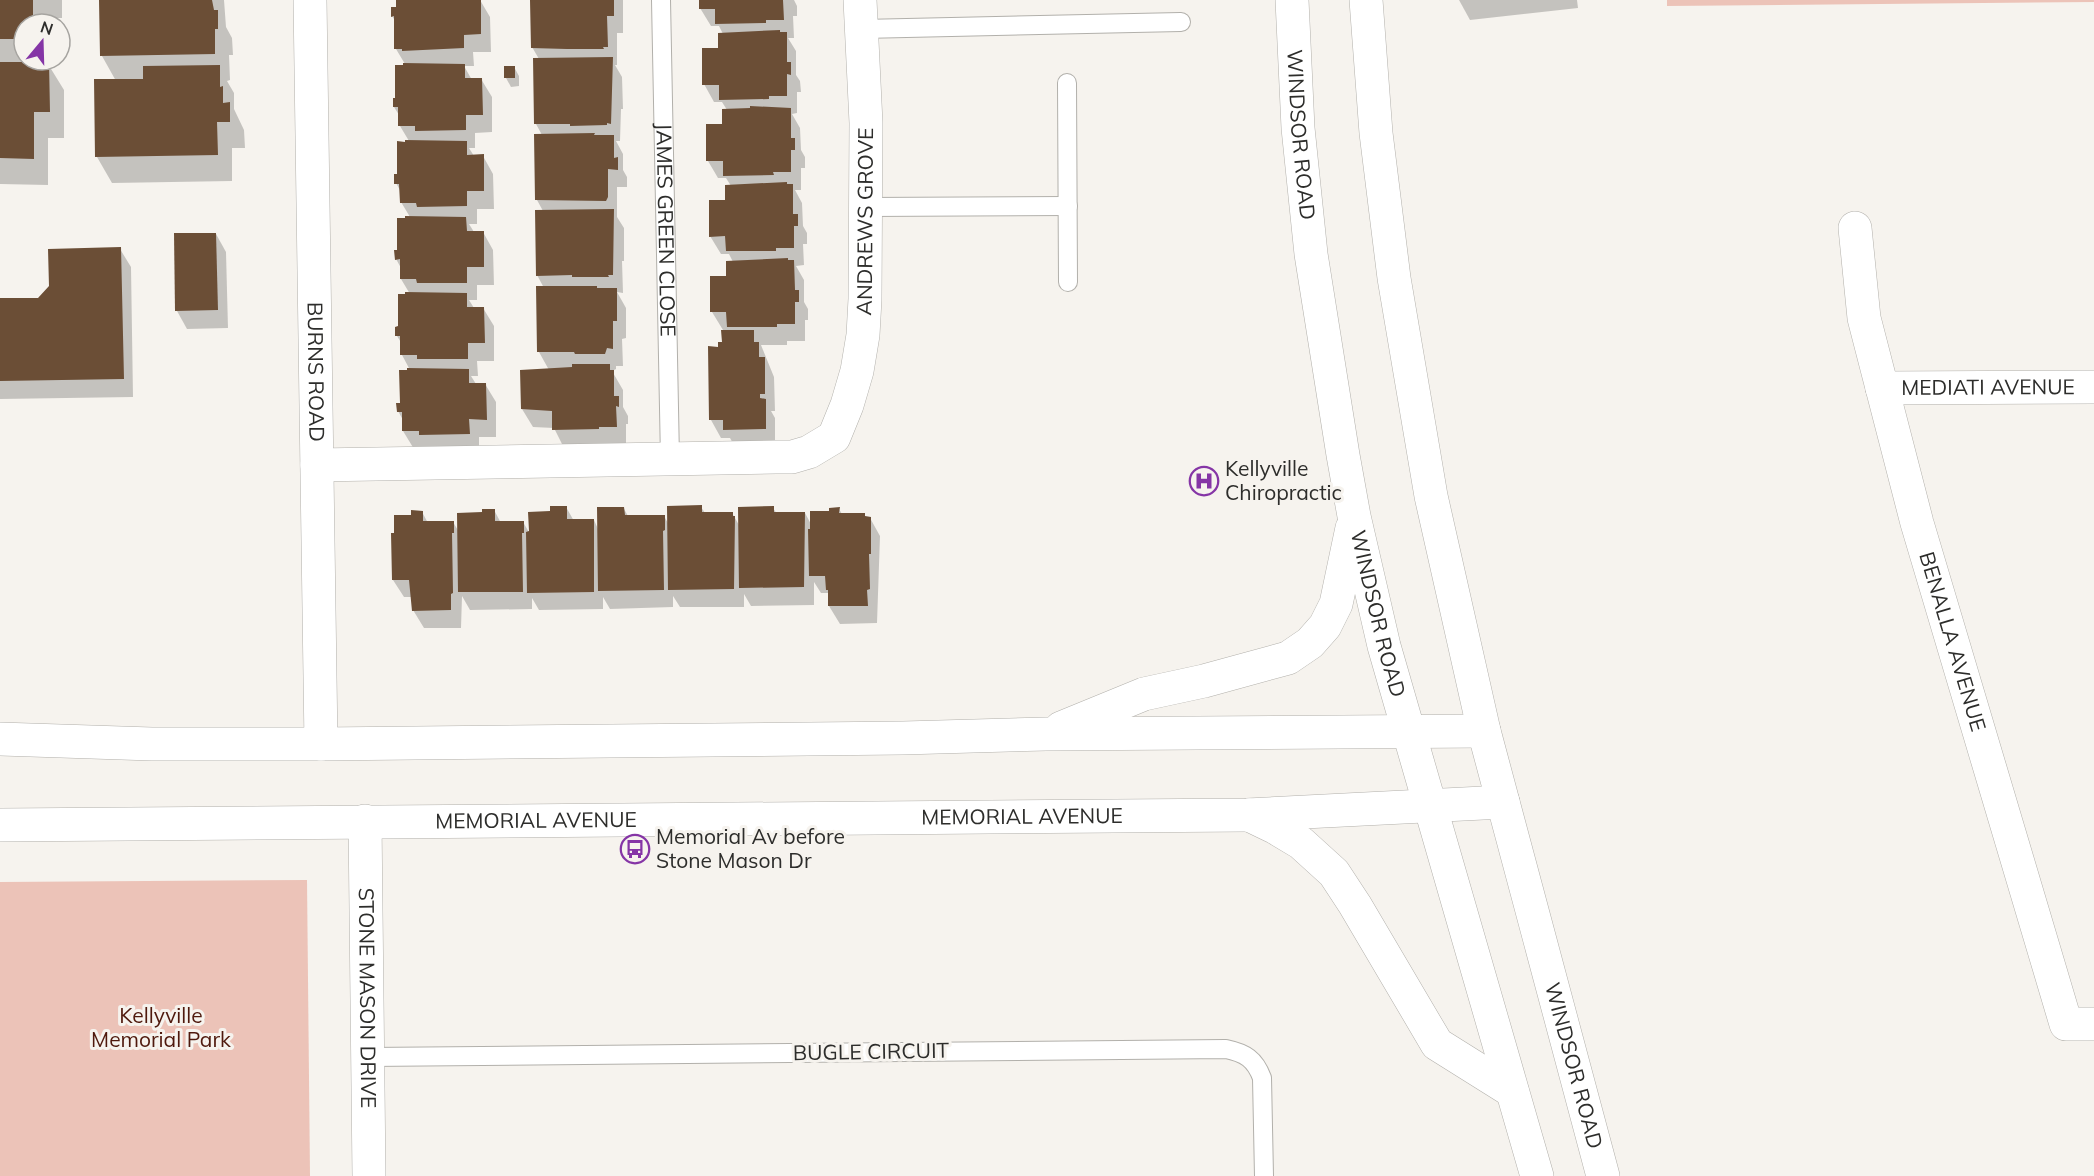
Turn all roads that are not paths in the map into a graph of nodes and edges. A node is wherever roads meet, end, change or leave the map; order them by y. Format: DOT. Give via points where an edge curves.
graph roads {
  1 [pos="310,0"];
  2 [pos="661,0"];
  3 [pos="1292,0"];
  4 [pos="1366,0"];
  5 [pos="861,14"];
  6 [pos="1181,22"];
  7 [pos="1067,83"];
  8 [pos="1068,206"];
  9 [pos="866,207"];
  10 [pos="1855,228"];
  11 [pos="1068,282"];
  12 [pos="2094,387"];
  13 [pos="1882,388"];
  14 [pos="670,459"];
  15 [pos="317,465"];
  16 [pos="1354,516"];
  17 [pos="1484,731"];
  18 [pos="1408,732"];
  19 [pos="1046,734"];
  20 [pos="0,739"];
  21 [pos="321,744"];
  22 [pos="1503,802"];
  23 [pos="1429,806"];
  24 [pos="1247,815"];
  25 [pos="365,821"];
  26 [pos="0,825"];
  27 [pos="2094,1024"];
  28 [pos="368,1057"];
  29 [pos="1512,1091"];
  30 [pos="369,1176"];
  31 [pos="1264,1176"];
  32 [pos="1537,1176"];
  33 [pos="1603,1176"];
  1 -- 15 [label="main road, BURNS ROAD"];
  2 -- 14 [label="lane, JAMES GREEN CLOSE"];
  3 -- 16 [label="main road, WINDSOR ROAD" via="1298,128 1311,254"];
  4 -- 17 [label="main road, WINDSOR ROAD" via="1376,133 1409,373 1431,496"];
  5 -- 6 [label="lane"];
  5 -- 9 [label="main road, ANDREWS GROVE"];
  7 -- 8 [label="lane"];
  8 -- 9 [label="lane"];
  8 -- 11 [label="lane"];
  9 -- 14 [label="main road, ANDREWS GROVE" via="863,335 857,372 834,437 792,456"];
  10 -- 13 [label="main road, BENALLA AVENUE" via="1863,318"];
  12 -- 13 [label="main road, MEDIATI AVENUE"];
  13 -- 27 [label="main road, BENALLA AVENUE" via="1917,523 2066,1024"];
  14 -- 15 [label="main road"];
  15 -- 21 [label="main road, BURNS ROAD"];
  16 -- 18 [label="main road, WINDSOR ROAD"];
  16 -- 19 [label="main road" via="1336,604 1325,626 1310,643 1288,658 1144,694"];
  17 -- 18 [label="main road"];
  17 -- 22 [label="main road, WINDSOR ROAD"];
  18 -- 19 [label="main road"];
  18 -- 23 [label="main road, WINDSOR ROAD"];
  19 -- 21 [label="main road"];
  20 -- 21 [label="main road"];
  22 -- 23 [label="main road, MEMORIAL AVENUE"];
  22 -- 33 [label="main road, WINDSOR ROAD"];
  23 -- 24 [label="main road, MEMORIAL AVENUE"];
  23 -- 29 [label="main road, WINDSOR ROAD"];
  24 -- 25 [label="main road, MEMORIAL AVENUE"];
  24 -- 29 [label="main road" via="1301,843 1334,873 1437,1044"];
  25 -- 26 [label="main road, MEMORIAL AVENUE"];
  25 -- 28 [label="main road, STONE MASON DRIVE"];
  28 -- 30 [label="main road, STONE MASON DRIVE"];
  28 -- 31 [label="lane, BUGLE CIRCUIT" via="1226,1049 1249,1056 1258,1065 1262,1078"];
  29 -- 32 [label="main road, WINDSOR ROAD"];
}
